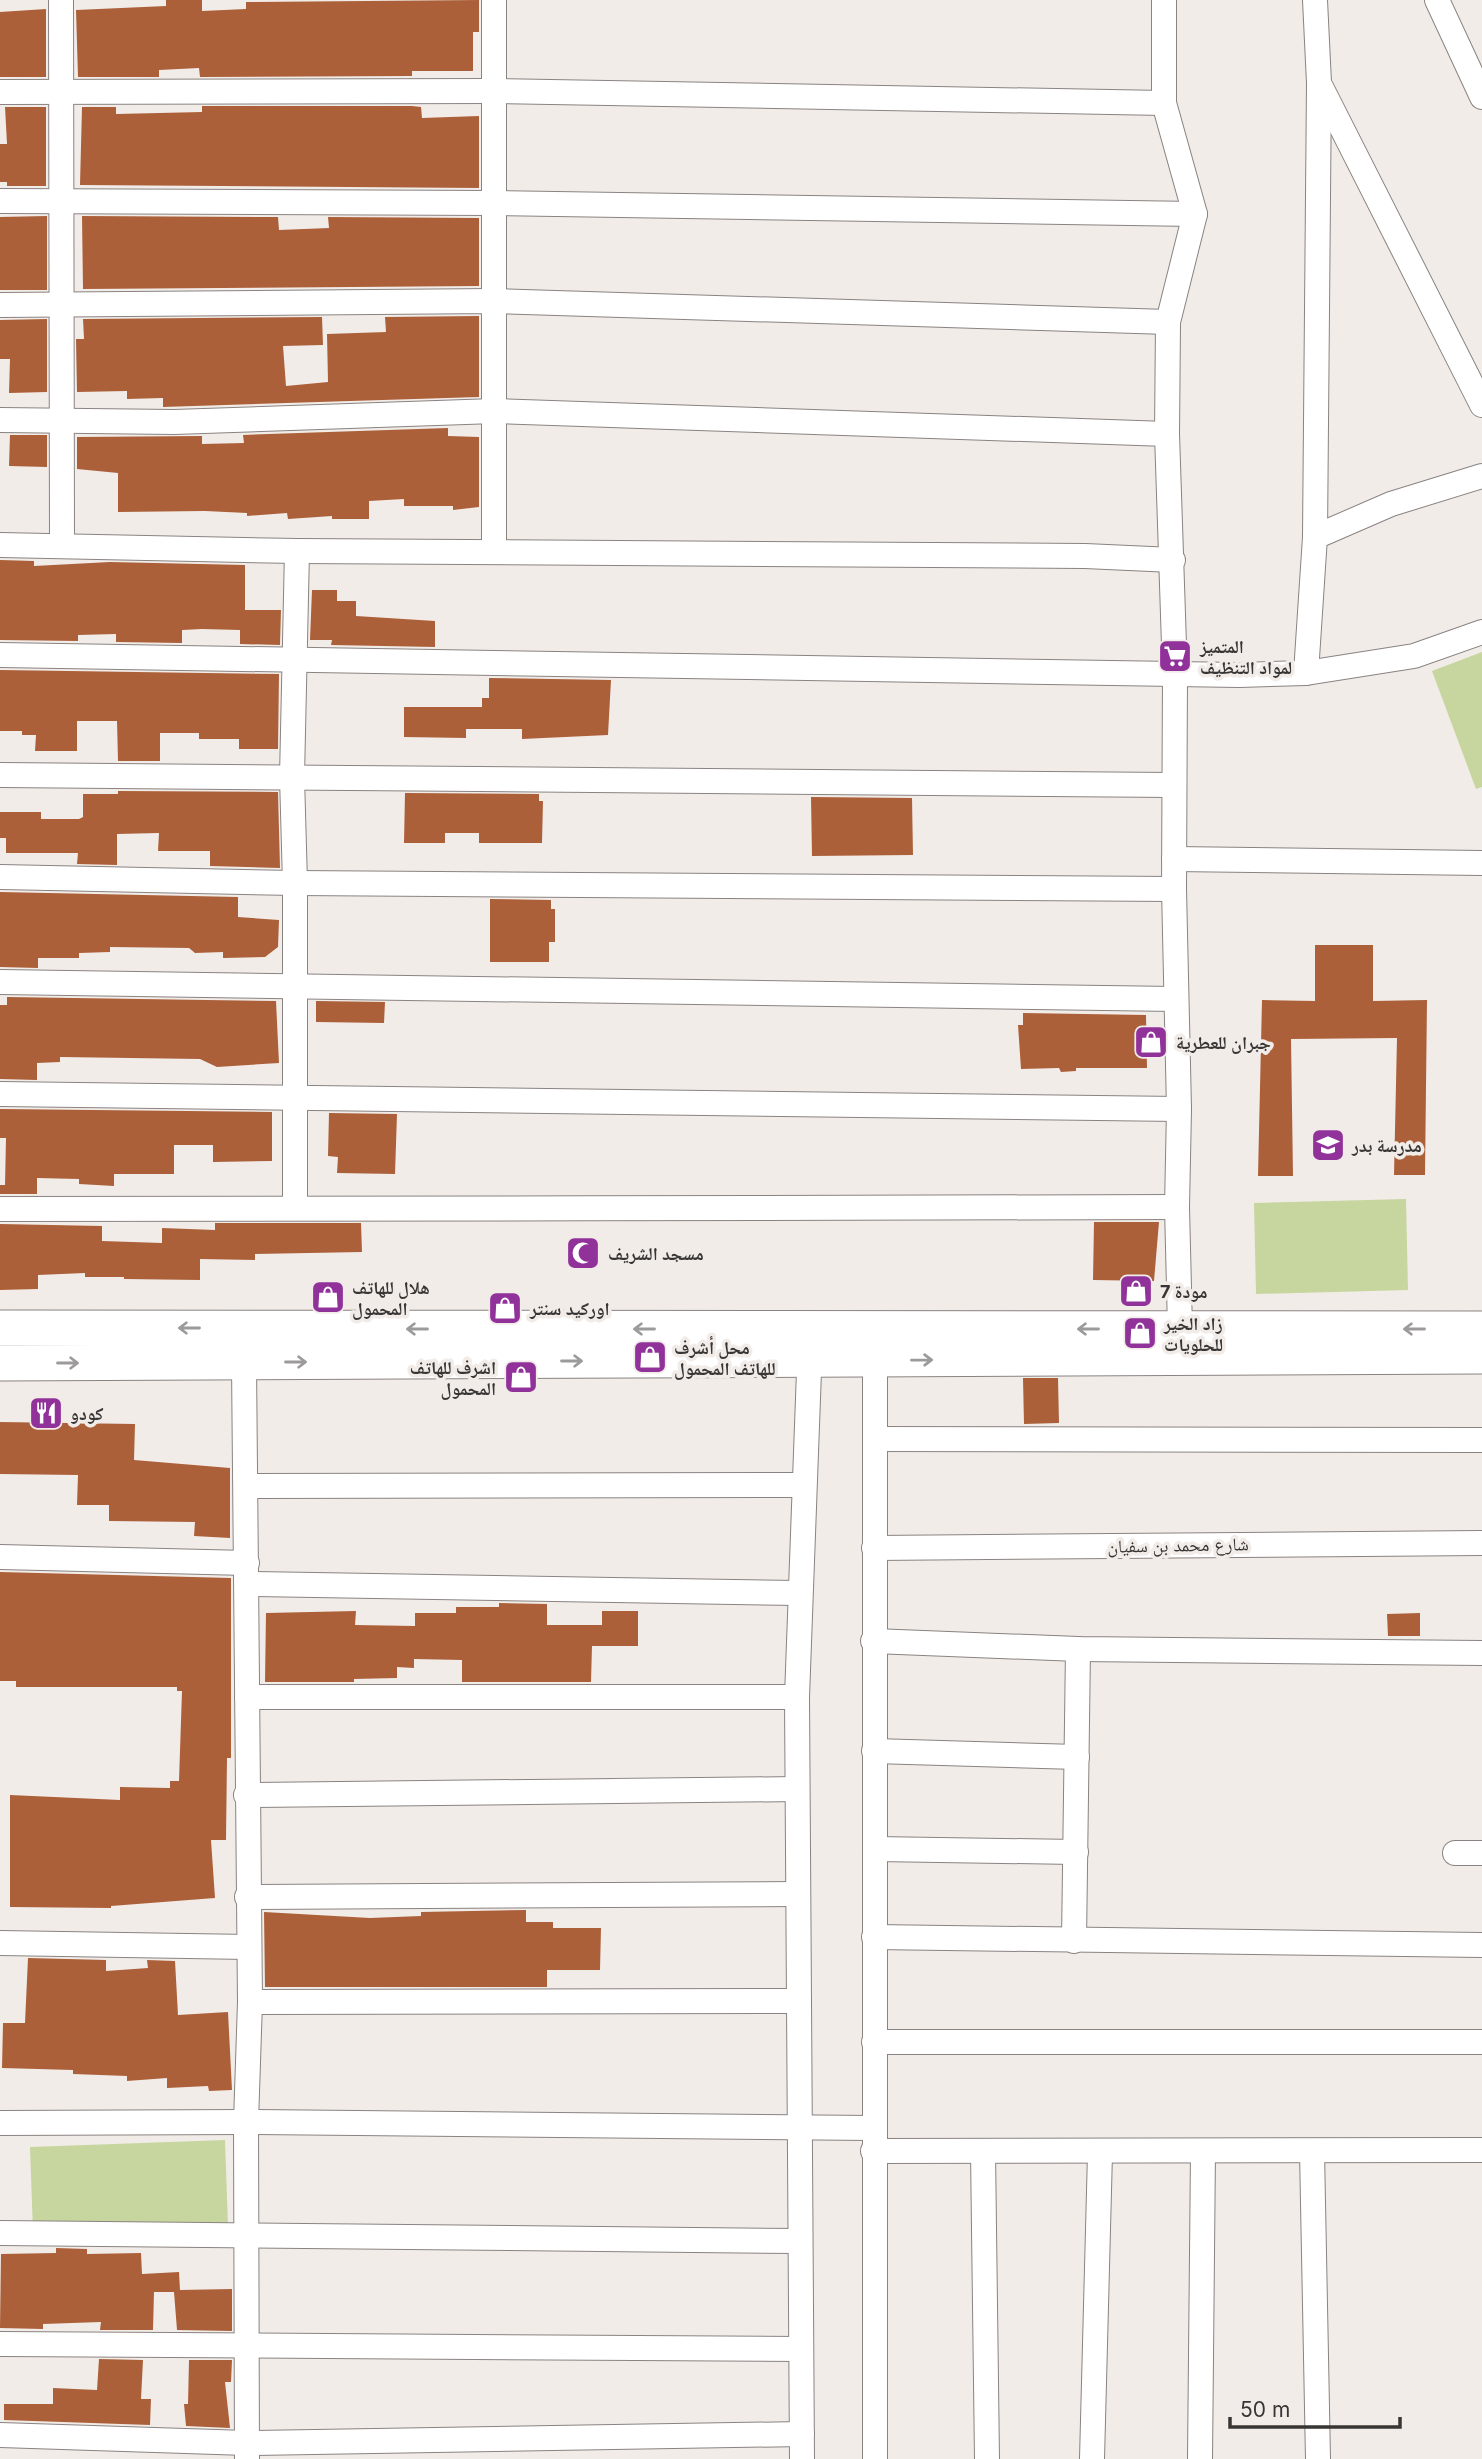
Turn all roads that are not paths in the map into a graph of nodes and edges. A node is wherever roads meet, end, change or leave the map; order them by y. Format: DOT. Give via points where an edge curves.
graph roads {
  1 [pos="61,0"];
  2 [pos="494,0"];
  3 [pos="1164,0"];
  4 [pos="1315,0"];
  5 [pos="1437,0"];
  6 [pos="1319,83"];
  7 [pos="494,91"];
  8 [pos="0,92"];
  9 [pos="62,92"];
  10 [pos="1482,97"];
  11 [pos="1164,103"];
  12 [pos="0,201"];
  13 [pos="62,201"];
  14 [pos="493,203"];
  15 [pos="1195,214"];
  16 [pos="494,301"];
  17 [pos="0,305"];
  18 [pos="61,307"];
  19 [pos="1168,322"];
  20 [pos="1482,405"];
  21 [pos="495,411"];
  22 [pos="0,419"];
  23 [pos="64,422"];
  24 [pos="1167,434"];
  25 [pos="1482,476"];
  26 [pos="1315,537"];
  27 [pos="0,545"];
  28 [pos="62,545"];
  29 [pos="297,551"];
  30 [pos="494,552"];
  31 [pos="1174,560"];
  32 [pos="1482,632"];
  33 [pos="0,655"];
  34 [pos="296,659"];
  35 [pos="1306,673"];
  36 [pos="1175,675"];
  37 [pos="0,775"];
  38 [pos="292,777"];
  39 [pos="1173,785"];
  40 [pos="1174,859"];
  41 [pos="1482,863"];
  42 [pos="0,877"];
  43 [pos="295,883"];
  44 [pos="1174,889"];
  45 [pos="0,982"];
  46 [pos="296,988"];
  47 [pos="1175,999"];
  48 [pos="0,1094"];
  49 [pos="295,1096"];
  50 [pos="1179,1109"];
  51 [pos="295,1207"];
  52 [pos="1177,1207"];
  53 [pos="0,1209"];
  54 [pos="0,1328"];
  55 [pos="1180,1329"];
  56 [pos="1482,1329"];
  57 [pos="810,1345"];
  58 [pos="875,1345"];
  59 [pos="1482,1356"];
  60 [pos="0,1363"];
  61 [pos="244,1363"];
  62 [pos="874,1439"];
  63 [pos="1482,1440"];
  64 [pos="804,1485"];
  65 [pos="247,1486"];
  66 [pos="1482,1543"];
  67 [pos="874,1548"];
  68 [pos="0,1557"];
  69 [pos="248,1573"];
  70 [pos="799,1593"];
  71 [pos="873,1641"];
  72 [pos="1078,1649"];
  73 [pos="1482,1653"];
  74 [pos="247,1697"];
  75 [pos="797,1697"];
  76 [pos="874,1751"];
  77 [pos="1077,1757"];
  78 [pos="797,1789"];
  79 [pos="246,1795"];
  80 [pos="875,1849"];
  81 [pos="1076,1852"];
  82 [pos="1455,1853"];
  83 [pos="1482,1853"];
  84 [pos="798,1894"];
  85 [pos="247,1897"];
  86 [pos="874,1937"];
  87 [pos="1074,1941"];
  88 [pos="0,1943"];
  89 [pos="1482,1945"];
  90 [pos="249,1947"];
  91 [pos="799,2001"];
  92 [pos="250,2002"];
  93 [pos="874,2042"];
  94 [pos="1482,2042"];
  95 [pos="246,2122"];
  96 [pos="0,2123"];
  97 [pos="798,2127"];
  98 [pos="873,2140"];
  99 [pos="1482,2150"];
  100 [pos="983,2151"];
  101 [pos="1203,2151"];
  102 [pos="1312,2151"];
  103 [pos="1100,2153"];
  104 [pos="0,2233"];
  105 [pos="247,2234"];
  106 [pos="799,2241"];
  107 [pos="0,2344"];
  108 [pos="246,2346"];
  109 [pos="800,2349"];
  110 [pos="0,2435"];
  111 [pos="802,2447"];
  112 [pos="247,2451"];
  113 [pos="875,2459"];
  114 [pos="988,2459"];
  115 [pos="1092,2459"];
  116 [pos="1200,2459"];
  117 [pos="1318,2459"];
  1 -- 9 [label="street"];
  2 -- 7 [label="street"];
  3 -- 11 [label="street"];
  4 -- 6 [label="street"];
  5 -- 10 [label="street"];
  6 -- 20 [label="street"];
  6 -- 26 [label="street"];
  7 -- 9 [label="street"];
  7 -- 11 [label="street"];
  7 -- 14 [label="street"];
  8 -- 9 [label="street"];
  9 -- 13 [label="street"];
  11 -- 15 [label="street"];
  12 -- 13 [label="street"];
  13 -- 14 [label="street"];
  13 -- 18 [label="street"];
  14 -- 15 [label="street"];
  14 -- 16 [label="street"];
  15 -- 19 [label="street"];
  16 -- 18 [label="street"];
  16 -- 19 [label="street"];
  16 -- 21 [label="street"];
  17 -- 18 [label="street"];
  18 -- 23 [label="street"];
  19 -- 24 [label="street"];
  21 -- 23 [label="street"];
  21 -- 24 [label="street"];
  21 -- 30 [label="street"];
  22 -- 23 [label="street"];
  23 -- 28 [label="street"];
  24 -- 31 [label="street"];
  25 -- 26 [label="street" via="1391,504"];
  26 -- 35 [label="street"];
  27 -- 28 [label="street"];
  28 -- 29 [label="street"];
  29 -- 30 [label="street"];
  29 -- 34 [label="street"];
  30 -- 31 [label="street"];
  31 -- 36 [label="street"];
  32 -- 35 [label="street" via="1414,656"];
  33 -- 34 [label="street"];
  34 -- 36 [label="street"];
  34 -- 38 [label="street"];
  35 -- 36 [label="street"];
  36 -- 39 [label="street"];
  37 -- 38 [label="street"];
  38 -- 39 [label="street"];
  38 -- 43 [label="street"];
  39 -- 40 [label="street"];
  40 -- 41 [label="street"];
  40 -- 44 [label="street"];
  42 -- 43 [label="street"];
  43 -- 44 [label="street"];
  43 -- 46 [label="street"];
  44 -- 47 [label="street"];
  45 -- 46 [label="street"];
  46 -- 47 [label="street"];
  46 -- 49 [label="street"];
  47 -- 50 [label="street"];
  48 -- 49 [label="street"];
  49 -- 50 [label="street"];
  49 -- 51 [label="street"];
  50 -- 52 [label="street"];
  51 -- 52 [label="street" via="754,1211"];
  51 -- 53 [label="street"];
  52 -- 55 [label="street"];
  57 -- 54 [label="street, one-way"];
  56 -- 55 [label="street, one-way"];
  55 -- 58 [label="street, one-way"];
  57 -- 58 [label="street"];
  61 -- 57 [label="street, one-way"];
  57 -- 64 [label="street"];
  58 -- 59 [label="street, one-way"];
  58 -- 62 [label="street"];
  60 -- 61 [label="street, one-way"];
  61 -- 65 [label="street"];
  62 -- 63 [label="street"];
  62 -- 67 [label="street"];
  64 -- 65 [label="street"];
  64 -- 70 [label="street"];
  65 -- 69 [label="street"];
  66 -- 67 [label="street, شارع محمد بن سفيان"];
  67 -- 71 [label="street"];
  68 -- 69 [label="street"];
  69 -- 70 [label="street"];
  69 -- 74 [label="street"];
  70 -- 75 [label="street"];
  71 -- 72 [label="street"];
  71 -- 76 [label="street"];
  72 -- 73 [label="street"];
  72 -- 77 [label="street"];
  74 -- 75 [label="street"];
  74 -- 79 [label="street"];
  75 -- 78 [label="street"];
  76 -- 77 [label="street"];
  76 -- 80 [label="street"];
  77 -- 81 [label="street"];
  78 -- 79 [label="street"];
  78 -- 84 [label="street"];
  79 -- 85 [label="street"];
  80 -- 81 [label="street"];
  80 -- 86 [label="street"];
  81 -- 87 [label="street"];
  82 -- 83 [label="street"];
  84 -- 85 [label="street"];
  84 -- 91 [label="street"];
  85 -- 90 [label="street"];
  86 -- 87 [label="street"];
  86 -- 93 [label="street"];
  87 -- 89 [label="street"];
  88 -- 90 [label="street"];
  90 -- 92 [label="street"];
  91 -- 92 [label="street"];
  91 -- 97 [label="street"];
  92 -- 95 [label="street"];
  93 -- 94 [label="street"];
  93 -- 98 [label="street"];
  95 -- 96 [label="street"];
  95 -- 97 [label="street"];
  95 -- 105 [label="street"];
  97 -- 98 [label="street"];
  97 -- 106 [label="street"];
  98 -- 100 [label="street"];
  98 -- 113 [label="street"];
  99 -- 102 [label="street"];
  100 -- 103 [label="street"];
  100 -- 114 [label="street"];
  101 -- 102 [label="street"];
  101 -- 103 [label="street"];
  101 -- 116 [label="street"];
  102 -- 117 [label="street"];
  103 -- 115 [label="street"];
  104 -- 105 [label="street"];
  105 -- 106 [label="street"];
  105 -- 108 [label="street"];
  106 -- 109 [label="street"];
  107 -- 108 [label="street"];
  108 -- 109 [label="street"];
  108 -- 112 [label="street"];
  109 -- 111 [label="street"];
  110 -- 112 [label="street"];
  111 -- 112 [label="street"];
}
